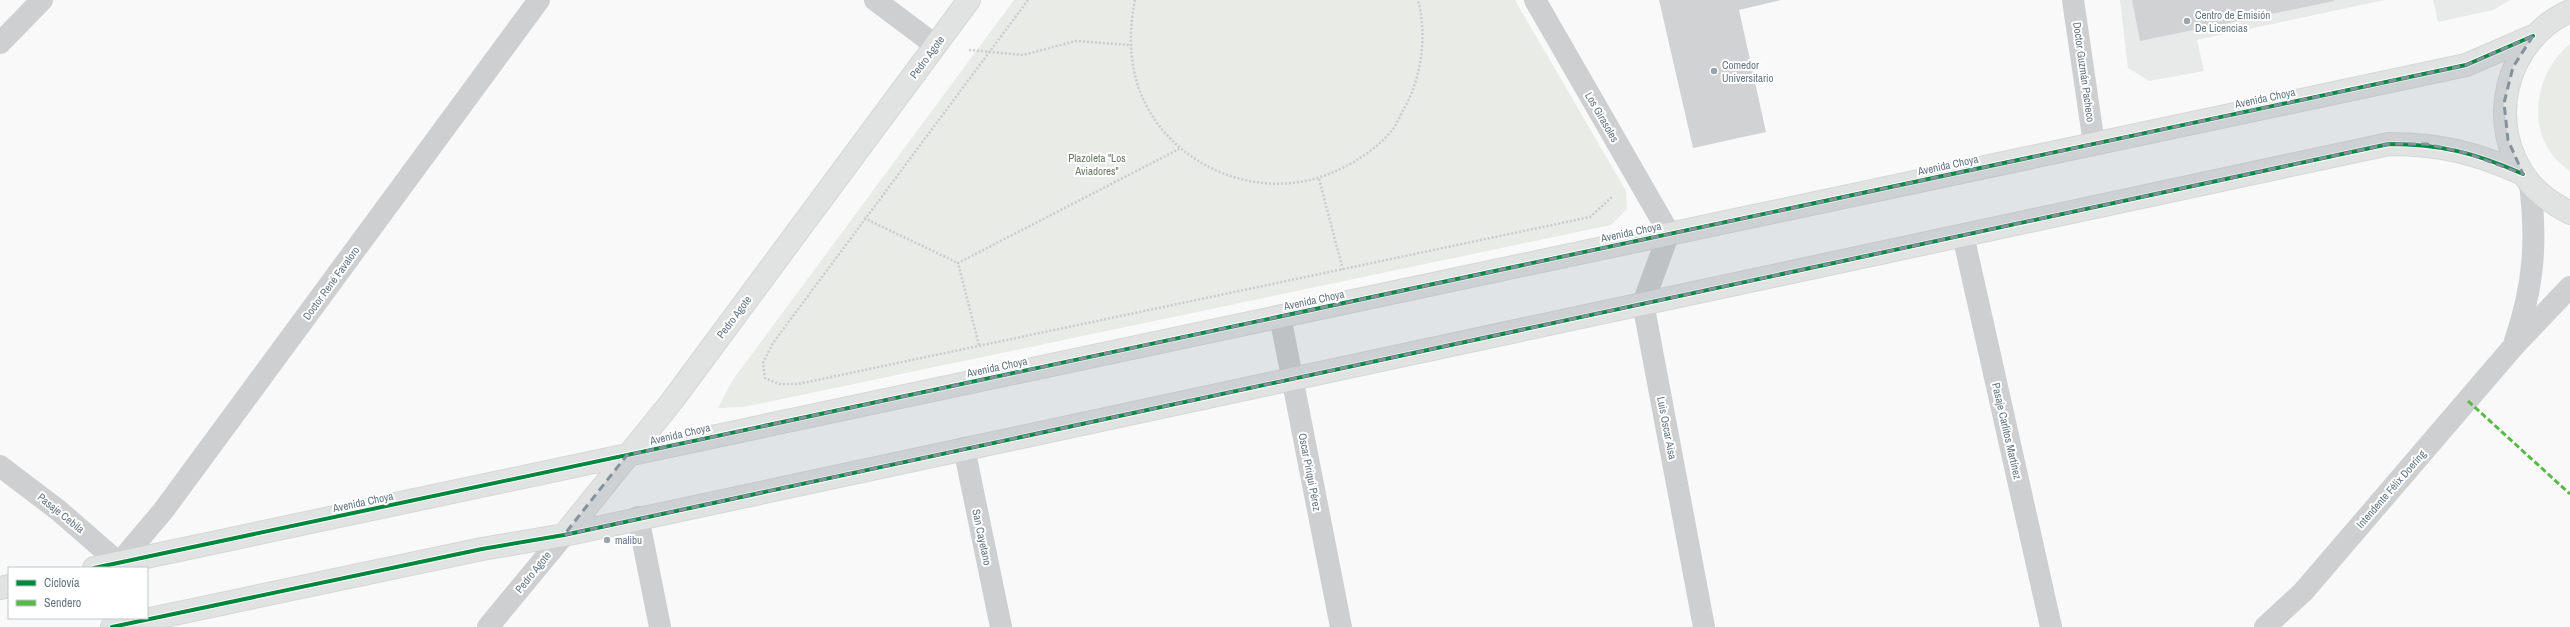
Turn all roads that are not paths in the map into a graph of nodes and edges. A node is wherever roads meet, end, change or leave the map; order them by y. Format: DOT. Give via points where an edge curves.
graph roads {
  1 [pos="42,0"];
  2 [pos="539,0"];
  3 [pos="875,0"];
  4 [pos="969,0"];
  5 [pos="1535,0"];
  6 [pos="2073,0"];
  7 [pos="2565,11"];
  8 [pos="2533,36"];
  9 [pos="0,43"];
  10 [pos="935,45"];
  11 [pos="2094,144"];
  12 [pos="2527,179"];
  13 [pos="2570,213"];
  14 [pos="1669,233"];
  15 [pos="1963,235"];
  16 [pos="2570,287"];
  17 [pos="1643,303"];
  18 [pos="1280,316"];
  19 [pos="2513,347"];
  20 [pos="1292,378"];
  21 [pos="964,448"];
  22 [pos="627,455"];
  23 [pos="0,466"];
  24 [pos="638,518"];
  25 [pos="564,535"];
  26 [pos="119,563"];
  27 [pos="99,567"];
  28 [pos="112,627"];
  29 [pos="488,627"];
  30 [pos="660,627"];
  31 [pos="1001,627"];
  32 [pos="1341,627"];
  33 [pos="1704,627"];
  34 [pos="2051,627"];
  35 [pos="2265,627"];
  1 -- 9 [label="street"];
  2 -- 26 [label="street, Doctor René Favaloro" via="168,504"];
  3 -- 10 [label="street"];
  4 -- 10 [label="main road, Pedro Agote"];
  5 -- 14 [label="street, Los Girasoles"];
  6 -- 11 [label="street, Doctor Guzmán Pacheco"];
  7 -- 8 [label="main road"];
  8 -- 11 [label="main road, Avenida Choya" via="2466,65"];
  8 -- 12 [label="main road" via="2513,67 2504,103 2508,140"];
  10 -- 22 [label="main road, Pedro Agote" via="672,401"];
  11 -- 14 [label="main road, Avenida Choya"];
  12 -- 13 [label="main road" via="2551,203"];
  12 -- 15 [label="main road" via="2501,164 2460,151 2426,144 2389,144"];
  12 -- 19 [label="street, Intendente Félix Doering" via="2534,219 2532,278 2528,304"];
  14 -- 17 [label="street"];
  14 -- 18 [label="main road, Avenida Choya"];
  15 -- 17 [label="main road"];
  15 -- 34 [label="street, Pasaje Carlitos Martínez"];
  16 -- 19 [label="street, Intendente Félix Doering"];
  17 -- 20 [label="main road"];
  17 -- 33 [label="street, Luis Oscar Aisa"];
  18 -- 20 [label="street, Oscar Piriqui Pérez"];
  18 -- 22 [label="main road, Avenida Choya"];
  19 -- 35 [label="street, Intendente Félix Doering" via="2303,592"];
  20 -- 21 [label="main road"];
  20 -- 32 [label="street, Oscar Piriqui Pérez"];
  21 -- 24 [label="main road"];
  21 -- 31 [label="street, San Cayetano"];
  22 -- 25 [label="main road, Pedro Agote"];
  22 -- 26 [label="main road, Avenida Choya"];
  23 -- 26 [label="street, Pasaje Cebila" via="58,510"];
  24 -- 25 [label="main road"];
  24 -- 30 [label="street"];
  25 -- 28 [label="main road" via="482,549"];
  25 -- 29 [label="street, Pedro Agote"];
  26 -- 27 [label="main road, Avenida Choya"];
}
